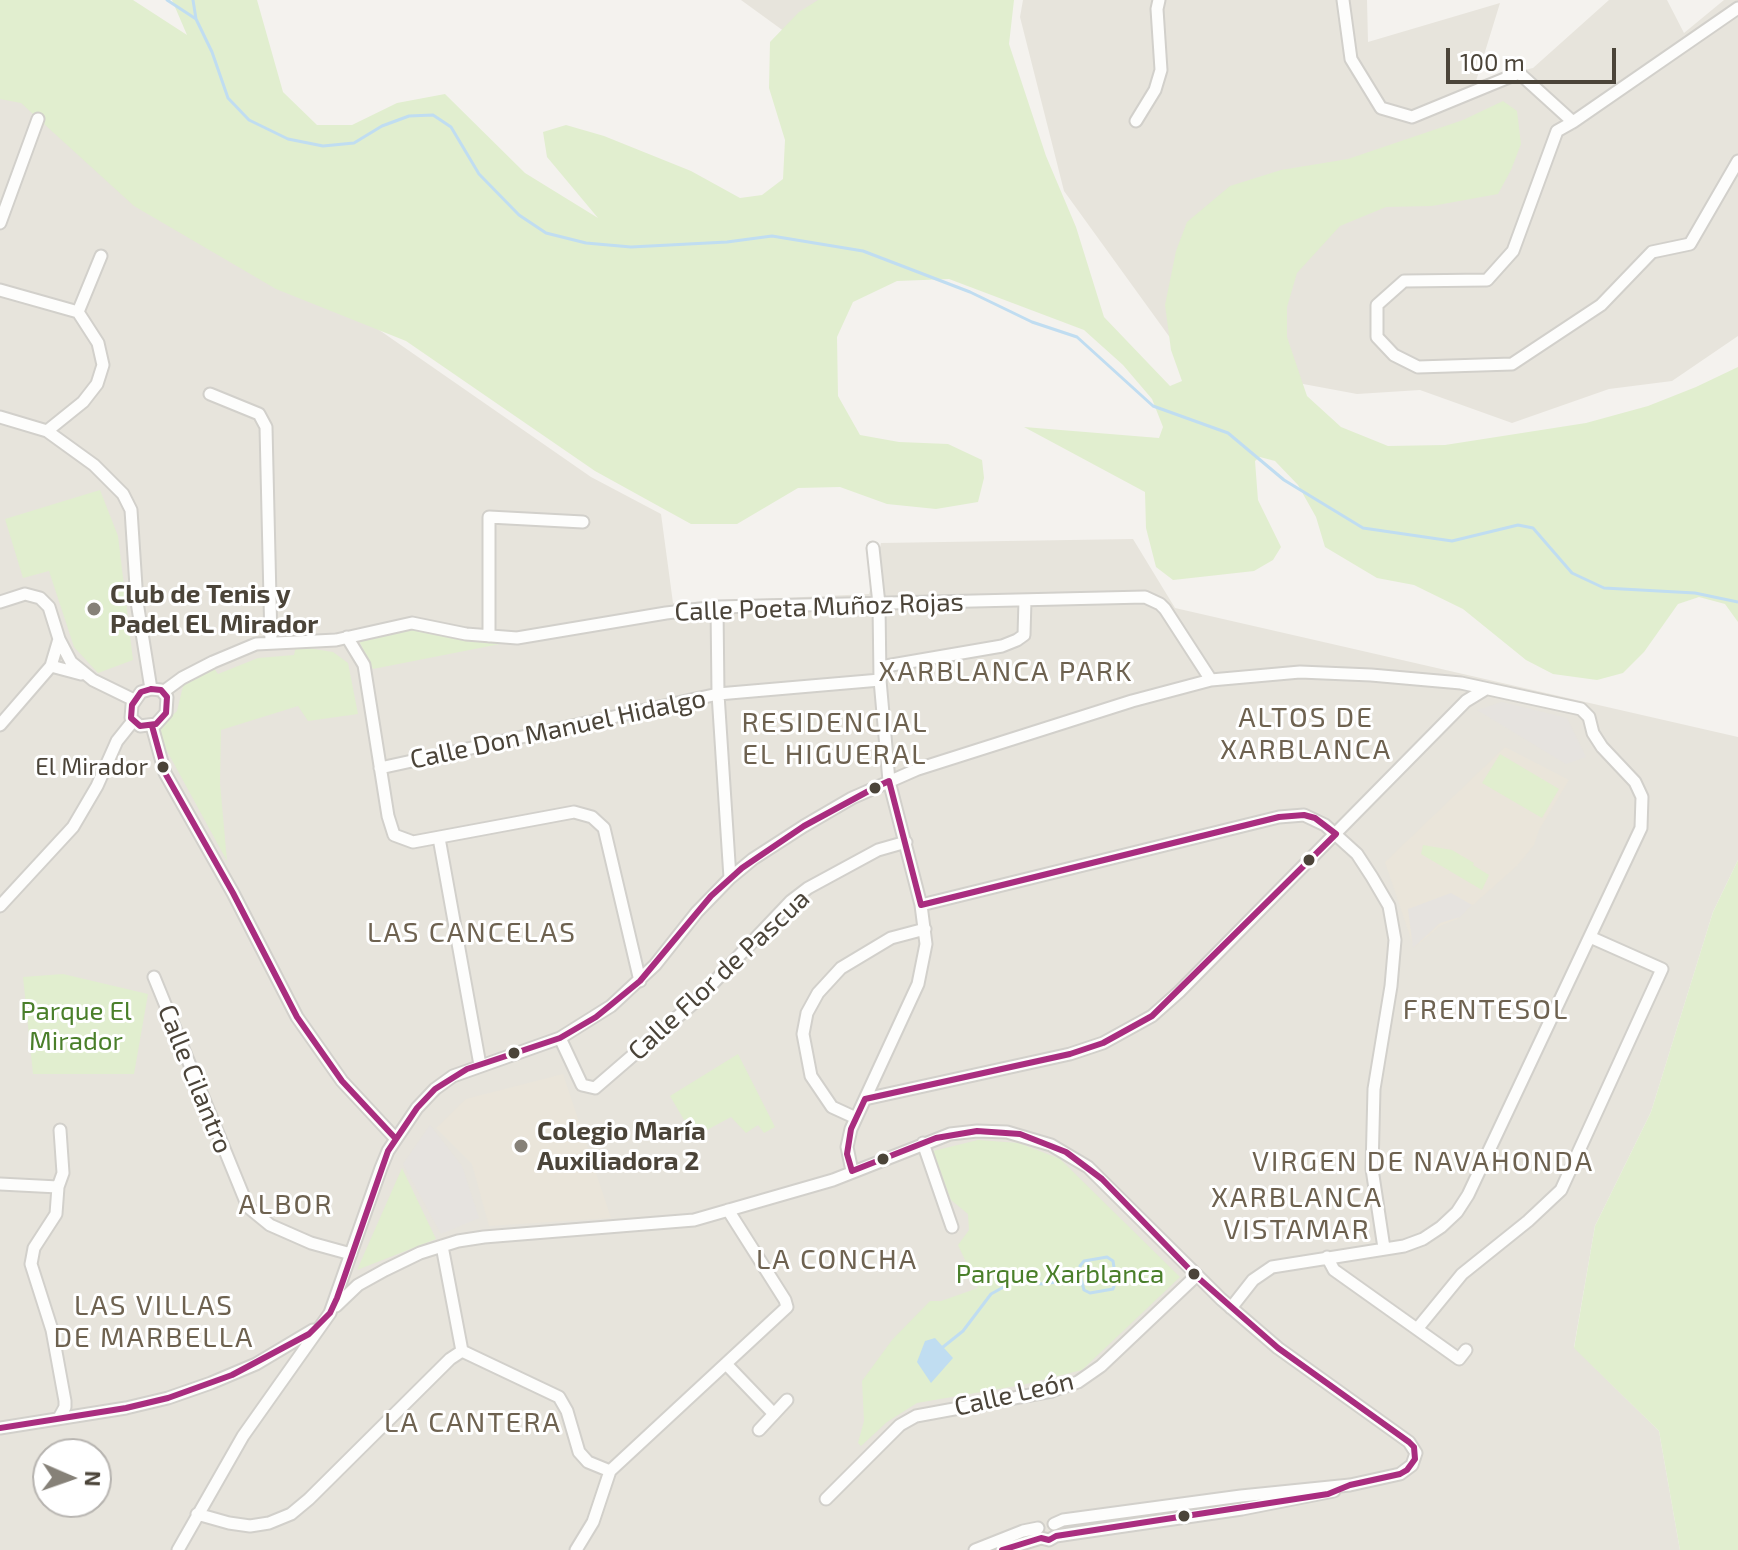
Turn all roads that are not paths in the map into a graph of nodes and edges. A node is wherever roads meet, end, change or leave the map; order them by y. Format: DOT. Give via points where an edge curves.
graph roads {
  1 [pos="1159,0"];
  2 [pos="1343,0"];
  3 [pos="1738,8"];
  4 [pos="38,119"];
  5 [pos="1136,121"];
  6 [pos="1573,122"];
  7 [pos="1738,161"];
  8 [pos="0,223"];
  9 [pos="101,256"];
  10 [pos="0,290"];
  11 [pos="78,312"];
  12 [pos="210,394"];
  13 [pos="0,417"];
  14 [pos="47,431"];
  15 [pos="583,522"];
  16 [pos="873,548"];
  17 [pos="1025,600"];
  18 [pos="0,602"];
  19 [pos="879,604"];
  20 [pos="717,607"];
  21 [pos="489,636"];
  22 [pos="347,637"];
  23 [pos="59,639"];
  24 [pos="271,642"];
  25 [pos="51,666"];
  26 [pos="880,667"];
  27 [pos="83,674"];
  28 [pos="880,680"];
  29 [pos="1211,680"];
  30 [pos="1452,682"];
  31 [pos="157,690"];
  32 [pos="1484,690"];
  33 [pos="718,694"];
  34 [pos="134,700"];
  35 [pos="1466,701"];
  36 [pos="133,721"];
  37 [pos="0,725"];
  38 [pos="152,726"];
  39 [pos="380,768"];
  40 [pos="889,781"];
  41 [pos="1336,834"];
  42 [pos="439,838"];
  43 [pos="906,842"];
  44 [pos="730,878"];
  45 [pos="921,905"];
  46 [pos="0,906"];
  47 [pos="925,929"];
  48 [pos="1590,937"];
  49 [pos="154,977"];
  50 [pos="640,981"];
  51 [pos="560,1038"];
  52 [pos="480,1065"];
  53 [pos="865,1099"];
  54 [pos="856,1118"];
  55 [pos="60,1130"];
  56 [pos="396,1139"];
  57 [pos="923,1143"];
  58 [pos="852,1171"];
  59 [pos="0,1184"];
  60 [pos="58,1187"];
  61 [pos="728,1210"];
  62 [pos="952,1227"];
  63 [pos="442,1246"];
  64 [pos="1384,1248"];
  65 [pos="351,1254"];
  66 [pos="1327,1257"];
  67 [pos="1196,1276"];
  68 [pos="1231,1308"];
  69 [pos="330,1313"];
  70 [pos="1417,1329"];
  71 [pos="1466,1350"];
  72 [pos="462,1351"];
  73 [pos="727,1365"];
  74 [pos="787,1400"];
  75 [pos="774,1414"];
  76 [pos="59,1418"];
  77 [pos="0,1428"];
  78 [pos="759,1430"];
  79 [pos="610,1471"];
  80 [pos="826,1499"];
  81 [pos="197,1514"];
  82 [pos="1055,1530"];
  83 [pos="1040,1533"];
  84 [pos="178,1550"];
  85 [pos="576,1550"];
  86 [pos="975,1550"];
  87 [pos="1002,1550"];
  1 -- 5 [label="street" via="1161,70"];
  2 -- 6 [label="street" via="1351,59 1381,108 1412,117 1519,73"];
  3 -- 6 [label="street"];
  4 -- 8 [label="street"];
  6 -- 7 [label="street" via="1557,131 1513,251 1487,280 1404,281 1377,305 1377,337 1394,355 1418,367 1512,364 1601,305 1652,252 1690,244"];
  9 -- 11 [label="street"];
  10 -- 11 [label="street"];
  11 -- 14 [label="street" via="98,343 103,365 83,402"];
  12 -- 24 [label="street" via="259,414 266,427"];
  13 -- 14 [label="street"];
  14 -- 31 [label="street" via="94,465 131,510 137,602"];
  15 -- 21 [label="street" via="489,517"];
  16 -- 19 [label="street"];
  17 -- 19 [label="street, Calle Poeta Muñoz Rojas"];
  17 -- 26 [label="street" via="1024,635 1017,640"];
  17 -- 29 [label="street, Calle Poeta Muñoz Rojas" via="1154,600"];
  18 -- 23 [label="street" via="25,594 40,598 49,607"];
  19 -- 20 [label="street, Calle Poeta Muñoz Rojas"];
  19 -- 26 [label="street"];
  20 -- 21 [label="street, Calle Poeta Muñoz Rojas" via="517,638"];
  20 -- 33 [label="street"];
  21 -- 22 [label="street, Calle Poeta Muñoz Rojas" via="412,623"];
  22 -- 24 [label="street, Calle Poeta Muñoz Rojas"];
  22 -- 39 [label="street" via="364,665"];
  23 -- 25 [label="street"];
  23 -- 27 [label="street"];
  24 -- 31 [label="street, Calle Poeta Muñoz Rojas" via="213,662"];
  25 -- 27 [label="street"];
  25 -- 37 [label="street"];
  26 -- 28 [label="street"];
  27 -- 34 [label="street"];
  28 -- 33 [label="street, Calle Don Manuel Hidalgo"];
  28 -- 40 [label="street"];
  29 -- 30 [label="street" via="1315,672"];
  29 -- 40 [label="street"];
  30 -- 32 [label="street"];
  30 -- 35 [label="street"];
  31 -- 34 [label="street" via="141,692"];
  31 -- 38 [label="street" via="168,703 166,713"];
  32 -- 35 [label="street"];
  32 -- 48 [label="street" via="1581,709 1602,747 1642,797 1641,828"];
  33 -- 39 [label="street, Calle Don Manuel Hidalgo"];
  33 -- 44 [label="street"];
  34 -- 36 [label="street"];
  35 -- 41 [label="street"];
  36 -- 38 [label="street"];
  36 -- 46 [label="street" via="117,741 73,827"];
  38 -- 56 [label="street" via="165,773 297,1017 342,1081"];
  39 -- 42 [label="street" via="394,835 413,842"];
  40 -- 43 [label="street"];
  40 -- 44 [label="street" via="804,826"];
  41 -- 45 [label="street" via="1315,818 1279,817"];
  41 -- 53 [label="street" via="1166,1005 1128,1031 1070,1054"];
  41 -- 64 [label="street" via="1357,854 1389,906 1395,940 1374,1089 1372,1169"];
  42 -- 50 [label="street" via="574,812 592,817 604,828"];
  42 -- 52 [label="street"];
  43 -- 45 [label="street"];
  43 -- 51 [label="street, Calle Flor de Pascua" via="878,850 791,901 697,1000 595,1088 582,1085"];
  44 -- 50 [label="street"];
  45 -- 47 [label="street"];
  47 -- 53 [label="street" via="918,984"];
  47 -- 54 [label="street" via="891,938 841,968 807,1013 803,1034 811,1076 832,1107"];
  48 -- 64 [label="street" via="1457,1212 1423,1239"];
  48 -- 70 [label="street" via="1662,969 1561,1190 1462,1274"];
  49 -- 65 [label="street, Calle Cilantro" via="248,1207 270,1225"];
  50 -- 51 [label="street"];
  51 -- 52 [label="street"];
  52 -- 56 [label="street" via="435,1089"];
  53 -- 54 [label="street"];
  54 -- 58 [label="street" via="847,1147"];
  55 -- 60 [label="street" via="63,1173"];
  56 -- 65 [label="street"];
  57 -- 58 [label="street"];
  57 -- 62 [label="street"];
  57 -- 67 [label="street" via="985,1131 1020,1134 1051,1145 1088,1167"];
  58 -- 61 [label="street"];
  59 -- 60 [label="street"];
  60 -- 76 [label="street" via="56,1214 34,1248 31,1264 52,1330 65,1401"];
  61 -- 63 [label="street" via="694,1220 484,1237"];
  61 -- 73 [label="street" via="787,1304"];
  63 -- 69 [label="street" via="358,1285"];
  63 -- 72 [label="street"];
  64 -- 66 [label="street"];
  65 -- 69 [label="street"];
  66 -- 68 [label="street" via="1261,1273"];
  66 -- 70 [label="street" via="1334,1270"];
  67 -- 68 [label="street"];
  67 -- 80 [label="street, Calle León" via="1078,1382 916,1416 900,1425"];
  68 -- 82 [label="street" via="1409,1442 1415,1459 1407,1470 1350,1485 1063,1520"];
  69 -- 76 [label="street" via="297,1342 211,1383 140,1405"];
  69 -- 81 [label="street" via="243,1436"];
  70 -- 71 [label="street" via="1459,1359"];
  72 -- 79 [label="street" via="559,1397 579,1452"];
  72 -- 81 [label="street" via="291,1514 250,1526"];
  73 -- 75 [label="street"];
  73 -- 79 [label="street"];
  74 -- 75 [label="street"];
  75 -- 78 [label="street"];
  76 -- 77 [label="street"];
  79 -- 85 [label="street" via="593,1522"];
  81 -- 84 [label="street"];
  82 -- 83 [label="street" via="1049,1540"];
  82 -- 83 [label="street" via="1045,1521"];
  83 -- 86 [label="street" via="1023,1531"];
  83 -- 87 [label="street"];
}
